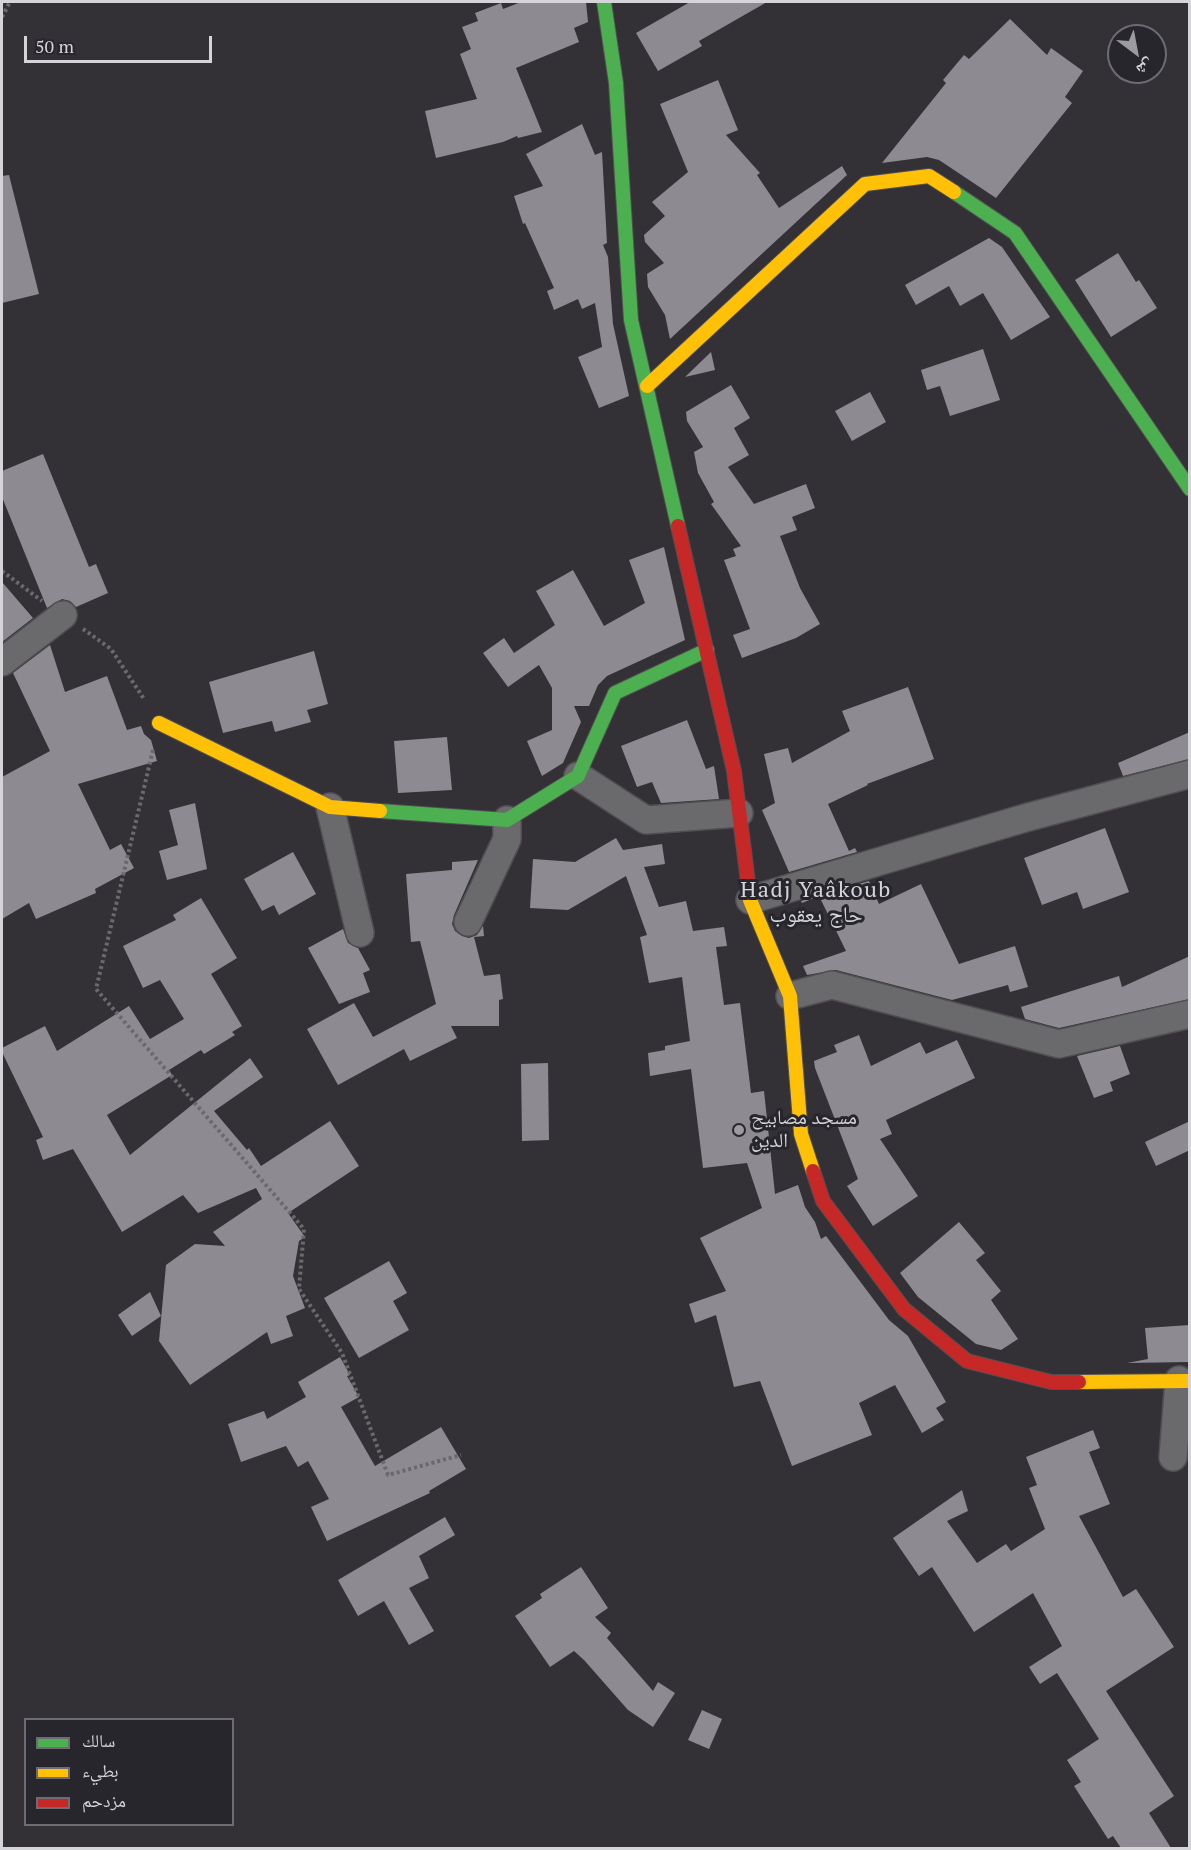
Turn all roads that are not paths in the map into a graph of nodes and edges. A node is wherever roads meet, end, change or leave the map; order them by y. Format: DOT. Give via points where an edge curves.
graph roads {
  1 [pos="604,2"];
  2 [pos="646,386"];
  3 [pos="1190,489"];
  4 [pos="63,615"];
  5 [pos="707,650"];
  6 [pos="2,662"];
  7 [pos="159,723"];
  8 [pos="1190,774"];
  9 [pos="578,776"];
  10 [pos="330,807"];
  11 [pos="739,813"];
  12 [pos="507,820"];
  13 [pos="750,900"];
  14 [pos="468,922"];
  15 [pos="360,933"];
  16 [pos="790,996"];
  17 [pos="1190,1014"];
  18 [pos="1184,1380"];
  19 [pos="1173,1457"];
  1 -- 2 [label="street" via="616,83 631,320"];
  2 -- 3 [label="street" via="865,184 929,176 1015,233"];
  2 -- 5 [label="street"];
  4 -- 6 [label="street"];
  5 -- 9 [label="street" via="615,693"];
  5 -- 11 [label="street" via="734,771"];
  7 -- 10 [label="street"];
  8 -- 13 [label="street" via="1025,818"];
  9 -- 11 [label="street" via="646,820"];
  9 -- 12 [label="street"];
  10 -- 12 [label="street"];
  10 -- 15 [label="street"];
  11 -- 13 [label="street"];
  12 -- 14 [label="street" via="507,839"];
  13 -- 16 [label="street"];
  16 -- 17 [label="street" via="832,985 1059,1044"];
  16 -- 18 [label="street" via="801,1134 823,1201 904,1309 967,1361 1051,1382"];
  18 -- 19 [label="street"];
}
